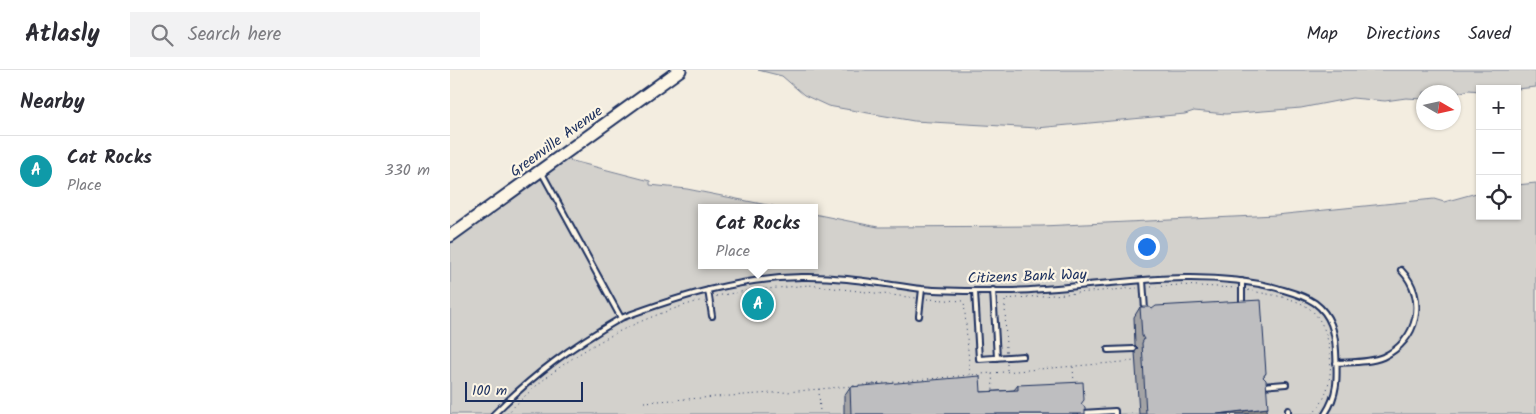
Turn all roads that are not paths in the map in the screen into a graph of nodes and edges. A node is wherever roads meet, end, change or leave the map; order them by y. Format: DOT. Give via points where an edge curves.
graph roads {
  1 [pos="680,70"];
  2 [pos="541,171"];
  3 [pos="450,236"];
  4 [pos="1401,270"];
  5 [pos="1143,280"];
  6 [pos="1242,281"];
  7 [pos="922,289"];
  8 [pos="708,290"];
  9 [pos="993,290"];
  10 [pos="974,291"];
  11 [pos="1242,308"];
  12 [pos="1146,315"];
  13 [pos="712,316"];
  14 [pos="919,316"];
  15 [pos="621,318"];
  16 [pos="1134,349"];
  17 [pos="1108,350"];
  18 [pos="1024,356"];
  19 [pos="997,358"];
  20 [pos="1336,363"];
  21 [pos="1286,384"];
  22 [pos="1260,386"];
  23 [pos="1078,413"];
  24 [pos="494,414"];
  25 [pos="1115,414"];
  26 [pos="1325,414"];
  1 -- 2 [label="main road, Greenville Avenue"];
  2 -- 3 [label="main road, Greenville Avenue"];
  2 -- 15 [label="lane"];
  4 -- 20 [label="lane" via="1410,279 1417,302 1410,336 1382,357"];
  5 -- 6 [label="lane, Citizens Bank Way" via="1195,277"];
  5 -- 9 [label="lane, Citizens Bank Way" via="1047,290"];
  5 -- 12 [label="lane"];
  6 -- 11 [label="lane"];
  6 -- 20 [label="lane, Citizens Bank Way" via="1297,294 1316,304 1328,317 1333,329"];
  7 -- 8 [label="lane, Citizens Bank Way" via="802,277 746,281"];
  7 -- 10 [label="lane, Citizens Bank Way"];
  7 -- 14 [label="lane"];
  8 -- 13 [label="lane"];
  8 -- 15 [label="lane, Citizens Bank Way"];
  9 -- 10 [label="lane, Citizens Bank Way"];
  9 -- 19 [label="lane"];
  10 -- 19 [label="lane" via="979,358"];
  15 -- 24 [label="lane, Citizens Bank Way" via="559,355"];
  16 -- 17 [label="lane"];
  18 -- 19 [label="lane"];
  20 -- 26 [label="lane, Citizens Bank Way" via="1336,390"];
  21 -- 22 [label="lane"];
  23 -- 25 [label="lane"];
}
